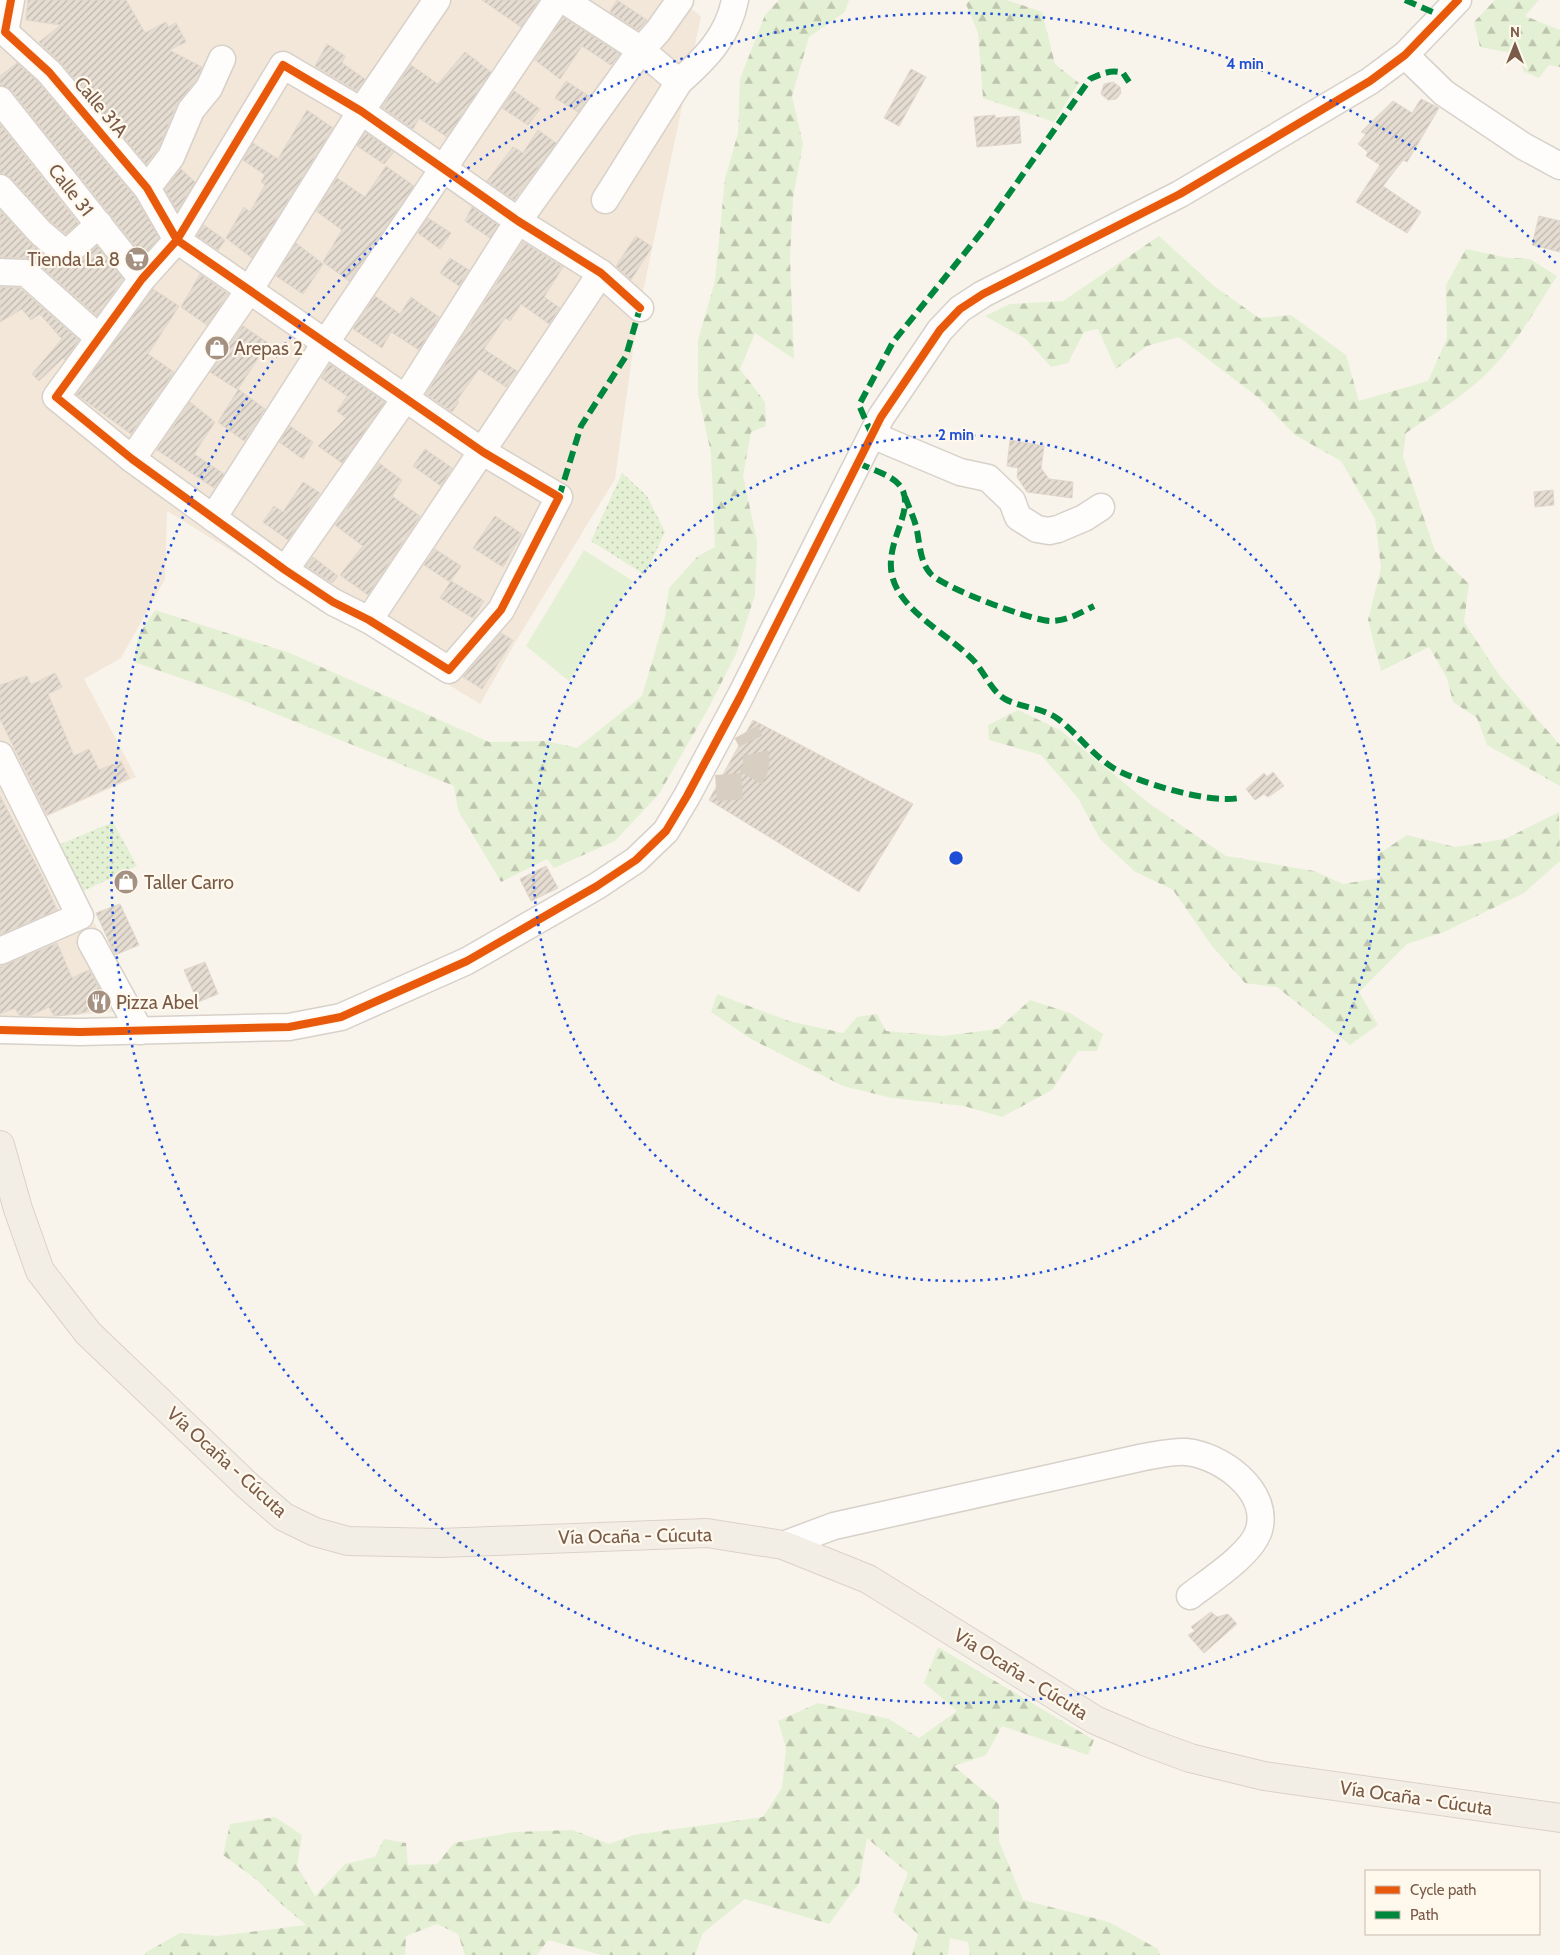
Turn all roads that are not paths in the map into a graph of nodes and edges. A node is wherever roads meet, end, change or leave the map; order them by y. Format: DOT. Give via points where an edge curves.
graph roads {
  1 [pos="11,0"];
  2 [pos="437,0"];
  3 [pos="557,0"];
  4 [pos="564,0"];
  5 [pos="680,0"];
  6 [pos="735,0"];
  7 [pos="1458,0"];
  8 [pos="3,37"];
  9 [pos="640,50"];
  10 [pos="1405,55"];
  11 [pos="222,59"];
  12 [pos="680,82"];
  13 [pos="0,100"];
  14 [pos="360,111"];
  15 [pos="1560,166"];
  16 [pos="443,170"];
  17 [pos="0,188"];
  18 [pos="148,188"];
  19 [pos="605,200"];
  20 [pos="518,221"];
  21 [pos="99,224"];
  22 [pos="177,240"];
  23 [pos="0,272"];
  24 [pos="601,273"];
  25 [pos="142,279"];
  26 [pos="250,289"];
  27 [pos="640,308"];
  28 [pos="100,338"];
  29 [pos="325,342"];
  30 [pos="405,398"];
  31 [pos="872,435"];
  32 [pos="483,452"];
  33 [pos="132,459"];
  34 [pos="1101,507"];
  35 [pos="213,518"];
  36 [pos="284,570"];
  37 [pos="369,620"];
  38 [pos="0,755"];
  39 [pos="91,942"];
  40 [pos="0,950"];
  41 [pos="0,1030"];
  42 [pos="140,1031"];
  43 [pos="0,1145"];
  44 [pos="783,1546"];
  45 [pos="1190,1596"];
  46 [pos="1560,1818"];
  1 -- 8 [label="street, Calle 31A"];
  2 -- 14 [label="street"];
  3 -- 16 [label="street"];
  4 -- 9 [label="street"];
  5 -- 9 [label="street"];
  6 -- 12 [label="street" via="720,40 710,55"];
  7 -- 10 [label="street"];
  8 -- 18 [label="street, Calle 31A" via="49,72"];
  9 -- 12 [label="street"];
  9 -- 20 [label="street"];
  10 -- 15 [label="street" via="1444,93 1523,146"];
  10 -- 31 [label="street" via="1370,81 1180,194 960,308 913,368"];
  11 -- 18 [label="street" via="209,88 191,110 171,157"];
  12 -- 19 [label="street"];
  13 -- 21 [label="street, Calle 31"];
  14 -- 16 [label="street"];
  14 -- 22 [label="street" via="283,65"];
  14 -- 26 [label="street"];
  16 -- 20 [label="street"];
  16 -- 29 [label="street"];
  17 -- 21 [label="street" via="41,234 66,254"];
  18 -- 22 [label="street, Calle 31A"];
  20 -- 24 [label="street"];
  20 -- 30 [label="street"];
  21 -- 25 [label="street, Calle 31"];
  22 -- 25 [label="street"];
  22 -- 26 [label="street"];
  23 -- 28 [label="street" via="26,273"];
  24 -- 27 [label="street"];
  24 -- 32 [label="street"];
  25 -- 28 [label="street"];
  26 -- 29 [label="street"];
  26 -- 33 [label="street"];
  28 -- 33 [label="street" via="56,397"];
  29 -- 30 [label="street"];
  29 -- 35 [label="street"];
  30 -- 32 [label="street"];
  30 -- 36 [label="street"];
  31 -- 34 [label="street" via="960,472 988,478 1012,501 1018,516 1037,529 1048,532 1058,529"];
  31 -- 42 [label="street" via="738,724 705,785 636,860 467,961 341,1017 289,1028"];
  32 -- 37 [label="street"];
  32 -- 37 [label="street" via="559,497 501,610 449,670"];
  33 -- 35 [label="street"];
  35 -- 36 [label="street"];
  36 -- 37 [label="street" via="333,602"];
  38 -- 40 [label="street" via="80,916"];
  39 -- 42 [label="street"];
  41 -- 42 [label="street"];
  43 -- 44 [label="main road, Vía Ocaña - Cúcuta" via="18,1210 40,1271 46,1279 88,1333 284,1517 315,1532 348,1541 440,1542 707,1533"];
  44 -- 45 [label="street" via="834,1526 871,1517 1144,1457 1186,1452 1215,1461 1241,1478 1256,1499 1260,1520 1254,1540 1243,1553"];
  44 -- 46 [label="main road, Vía Ocaña - Cúcuta" via="868,1579 1095,1720 1144,1742 1190,1758 1264,1776"];
}
